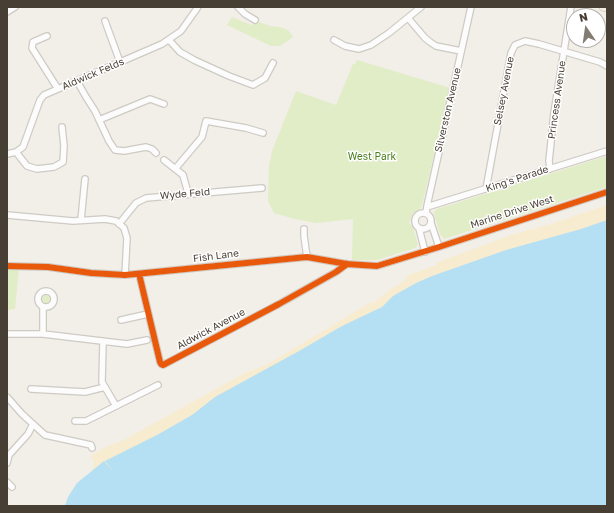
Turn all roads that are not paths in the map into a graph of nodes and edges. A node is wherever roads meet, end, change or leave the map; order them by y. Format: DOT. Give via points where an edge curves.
graph roads {
  1 [pos="15,7"];
  2 [pos="198,7"];
  3 [pos="238,7"];
  4 [pos="421,7"];
  5 [pos="471,7"];
  6 [pos="571,7"];
  7 [pos="604,7"];
  8 [pos="607,8"];
  9 [pos="7,12"];
  10 [pos="408,18"];
  11 [pos="255,20"];
  12 [pos="105,21"];
  13 [pos="47,36"];
  14 [pos="169,40"];
  15 [pos="334,40"];
  16 [pos="461,51"];
  17 [pos="564,51"];
  18 [pos="120,62"];
  19 [pos="273,63"];
  20 [pos="607,66"];
  21 [pos="77,81"];
  22 [pos="58,89"];
  23 [pos="164,104"];
  24 [pos="99,120"];
  25 [pos="62,127"];
  26 [pos="264,133"];
  27 [pos="607,151"];
  28 [pos="16,152"];
  29 [pos="156,153"];
  30 [pos="7,154"];
  31 [pos="164,160"];
  32 [pos="175,168"];
  33 [pos="550,168"];
  34 [pos="84,179"];
  35 [pos="262,188"];
  36 [pos="486,189"];
  37 [pos="607,192"];
  38 [pos="188,193"];
  39 [pos="426,206"];
  40 [pos="426,213"];
  41 [pos="7,215"];
  42 [pos="81,220"];
  43 [pos="431,223"];
  44 [pos="119,224"];
  45 [pos="419,228"];
  46 [pos="304,229"];
  47 [pos="439,247"];
  48 [pos="424,252"];
  49 [pos="307,257"];
  50 [pos="347,264"];
  51 [pos="7,266"];
  52 [pos="125,275"];
  53 [pos="140,278"];
  54 [pos="43,307"];
  55 [pos="148,314"];
  56 [pos="121,320"];
  57 [pos="7,334"];
  58 [pos="43,334"];
  59 [pos="147,340"];
  60 [pos="103,342"];
  61 [pos="158,385"];
  62 [pos="105,387"];
  63 [pos="32,389"];
  64 [pos="7,397"];
  65 [pos="116,406"];
  66 [pos="75,421"];
  67 [pos="33,424"];
  68 [pos="92,448"];
  69 [pos="7,463"];
  70 [pos="7,482"];
  71 [pos="12,487"];
  1 -- 9 [label="street"];
  2 -- 14 [label="street, Aldwick Felds" via="180,31"];
  3 -- 11 [label="street"];
  4 -- 10 [label="street"];
  5 -- 16 [label="street, Silverston Avenue"];
  6 -- 17 [label="street, Princess Avenue"];
  7 -- 8 [label="main road"];
  10 -- 15 [label="street" via="371,45 359,49"];
  10 -- 16 [label="street" via="425,38 436,46"];
  12 -- 18 [label="street"];
  13 -- 22 [label="street" via="34,42 32,48"];
  14 -- 18 [label="street, Aldwick Felds"];
  14 -- 19 [label="street" via="180,52 194,60 253,85 265,78"];
  16 -- 39 [label="street, Silverston Avenue"];
  17 -- 20 [label="street"];
  17 -- 33 [label="street, Princess Avenue" via="554,113"];
  17 -- 36 [label="street, Selsey Avenue" via="525,41 515,45 511,53"];
  18 -- 21 [label="street, Aldwick Felds"];
  21 -- 22 [label="street, Aldwick Felds"];
  21 -- 24 [label="street"];
  22 -- 28 [label="street, Aldwick Felds" via="44,95 40,100 24,147"];
  23 -- 24 [label="street" via="150,99"];
  24 -- 29 [label="street" via="115,150 146,147"];
  25 -- 28 [label="street" via="63,162 54,167 37,169 27,166"];
  26 -- 32 [label="street" via="208,118 202,138"];
  27 -- 33 [label="street, King's Parade"];
  28 -- 30 [label="street"];
  31 -- 32 [label="street"];
  32 -- 38 [label="street" via="183,175"];
  33 -- 36 [label="street, King's Parade"];
  34 -- 42 [label="street"];
  35 -- 38 [label="street, Wyde Feld"];
  36 -- 39 [label="street, King's Parade"];
  37 -- 47 [label="street, Marine Drive West"];
  38 -- 44 [label="street, Wyde Feld" via="146,198 136,203"];
  39 -- 40 [label="street, Silverston Avenue"];
  40 -- 43 [label="street, Silverston Avenue" via="430,216"];
  40 -- 45 [label="street" via="416,217"];
  41 -- 42 [label="street"];
  42 -- 44 [label="street" via="105,218"];
  43 -- 45 [label="street" via="426,229"];
  43 -- 47 [label="street, Silverston Avenue"];
  44 -- 52 [label="street" via="124,228 127,238"];
  45 -- 48 [label="street"];
  46 -- 49 [label="street"];
  47 -- 48 [label="street, Marine Drive West"];
  48 -- 50 [label="street, Fish Lane" via="378,266"];
  49 -- 50 [label="street, Fish Lane"];
  49 -- 52 [label="street, Fish Lane"];
  50 -- 55 [label="street, Aldwick Avenue" via="167,364 160,362"];
  51 -- 52 [label="street, Fish Lane" via="48,267"];
  53 -- 55 [label="street, Aldwick Avenue"];
  54 -- 58 [label="street"];
  55 -- 56 [label="street"];
  57 -- 58 [label="street"];
  58 -- 60 [label="street"];
  59 -- 60 [label="street" via="127,344"];
  60 -- 62 [label="street" via="102,382"];
  61 -- 65 [label="street"];
  62 -- 63 [label="street" via="85,392"];
  62 -- 65 [label="street"];
  64 -- 67 [label="street"];
  65 -- 66 [label="street" via="86,421"];
  67 -- 68 [label="street" via="45,434 91,445"];
  67 -- 69 [label="street" via="28,434 9,455"];
  70 -- 71 [label="street"];
}
